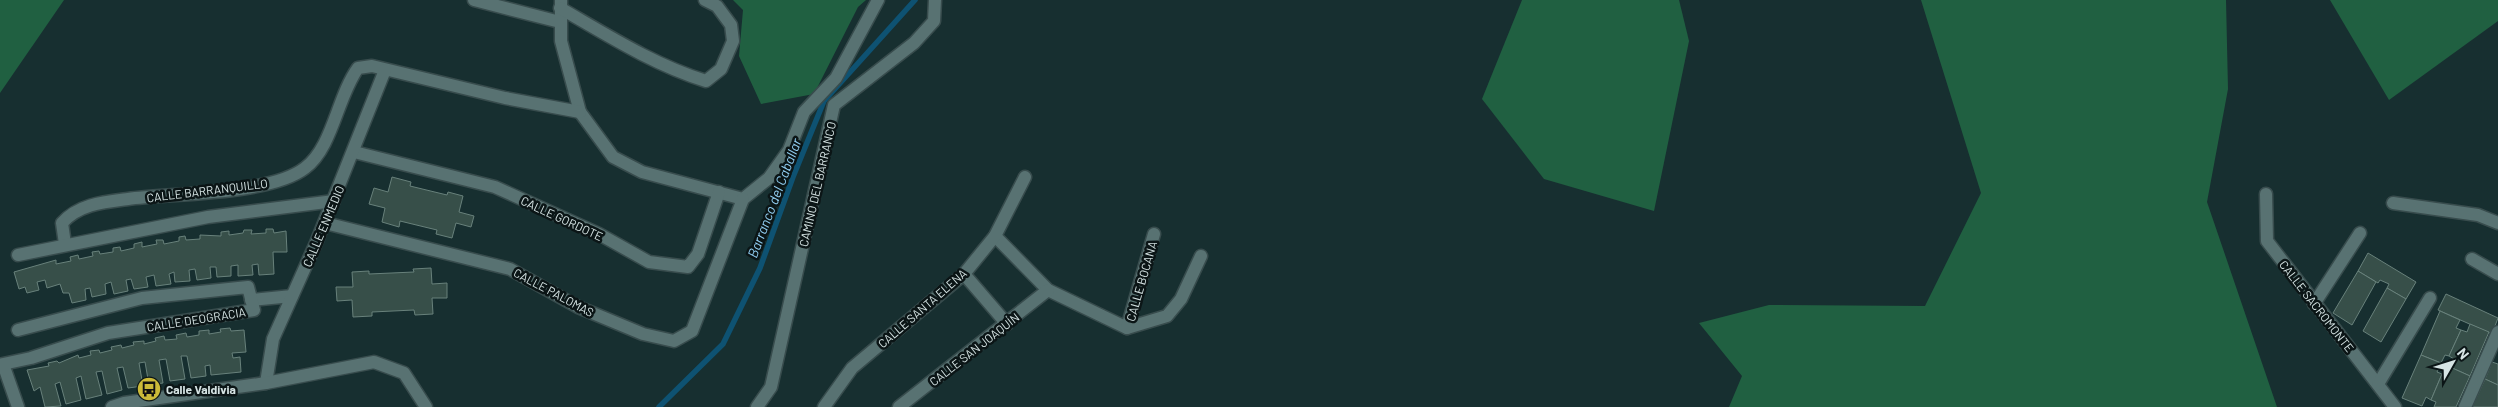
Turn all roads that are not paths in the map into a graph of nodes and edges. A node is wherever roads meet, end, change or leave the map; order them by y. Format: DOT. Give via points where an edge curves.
graph roads {
  1 [pos="474,0"];
  2 [pos="705,0"];
  3 [pos="878,0"];
  4 [pos="935,1"];
  5 [pos="560,4"];
  6 [pos="560,22"];
  7 [pos="386,70"];
  8 [pos="580,112"];
  9 [pos="354,152"];
  10 [pos="1025,176"];
  11 [pos="719,192"];
  12 [pos="2266,194"];
  13 [pos="743,199"];
  14 [pos="334,201"];
  15 [pos="2393,202"];
  16 [pos="325,223"];
  17 [pos="2498,223"];
  18 [pos="2360,233"];
  19 [pos="1154,234"];
  20 [pos="995,236"];
  21 [pos="65,244"];
  22 [pos="18,255"];
  23 [pos="1201,256"];
  24 [pos="2472,259"];
  25 [pos="964,274"];
  26 [pos="2498,274"];
  27 [pos="1048,290"];
  28 [pos="292,296"];
  29 [pos="2430,298"];
  30 [pos="251,300"];
  31 [pos="2314,304"];
  32 [pos="1007,324"];
  33 [pos="1127,328"];
  34 [pos="18,330"];
  35 [pos="2498,332"];
  36 [pos="266,383"];
  37 [pos="2378,384"];
  38 [pos="18,407"];
  39 [pos="112,407"];
  40 [pos="426,407"];
  41 [pos="757,407"];
  42 [pos="824,407"];
  43 [pos="899,407"];
  44 [pos="2395,407"];
  45 [pos="2464,407"];
  1 -- 6 [label="street"];
  2 -- 5 [label="street" via="718,6 731,25 733,41 721,69 706,81 630,49"];
  3 -- 13 [label="street" via="836,78 804,112 789,150 769,178"];
  4 -- 41 [label="street, CAMINO DEL BARRANCO" via="934,21 914,43 834,105 771,387"];
  5 -- 6 [label="street"];
  6 -- 8 [label="street" via="561,41"];
  7 -- 8 [label="street, CALLE BARRANQUILLO"];
  7 -- 9 [label="street, CALLE ENMEDIO"];
  7 -- 21 [label="street, CALLE BARRANQUILLO" via="372,66 358,68 348,83 321,150 306,167 286,180 252,187 96,203 71,213 62,223"];
  8 -- 11 [label="street" via="613,157 642,172"];
  9 -- 11 [label="street, CALLE GORDOTE" via="495,187 599,234 649,262 678,266 688,267 698,254"];
  9 -- 14 [label="street, CALLE ENMEDIO"];
  10 -- 20 [label="street, CALLE SANTA ELENA"];
  11 -- 13 [label="street"];
  12 -- 31 [label="street, CALLE SACROMONTE" via="2267,240"];
  13 -- 16 [label="street, CALLE PALOMAS" via="692,331 674,341 643,334 578,307 510,269"];
  14 -- 16 [label="street, CALLE ENMEDIO"];
  14 -- 21 [label="street" via="208,217"];
  15 -- 17 [label="street" via="2478,215"];
  16 -- 28 [label="street, CALLE ENMEDIO"];
  18 -- 31 [label="street"];
  19 -- 33 [label="street, CALLE BOCANA"];
  20 -- 25 [label="street, CALLE SANTA ELENA"];
  20 -- 27 [label="street"];
  21 -- 22 [label="street"];
  23 -- 33 [label="street" via="1181,299 1167,316"];
  24 -- 26 [label="street"];
  25 -- 32 [label="street"];
  25 -- 42 [label="street, CALLE SANTA ELENA" via="852,368"];
  27 -- 32 [label="street, CALLE SAN JOAQUÍN"];
  27 -- 33 [label="street"];
  28 -- 30 [label="street"];
  28 -- 36 [label="street, CALLE ENMEDIO" via="273,339"];
  29 -- 37 [label="street"];
  30 -- 34 [label="street, CALLE DEOGRACIA" via="248,286 142,298"];
  30 -- 38 [label="street, CALLE DEOGRACIA" via="254,310 108,333 3,364"];
  31 -- 37 [label="street, CALLE SACROMONTE"];
  32 -- 43 [label="street, CALLE SAN JOAQUÍN"];
  35 -- 45 [label="street"];
  36 -- 39 [label="street" via="133,401"];
  36 -- 40 [label="street" via="374,362 404,373"];
  37 -- 44 [label="street, CALLE SACROMONTE"];
}
